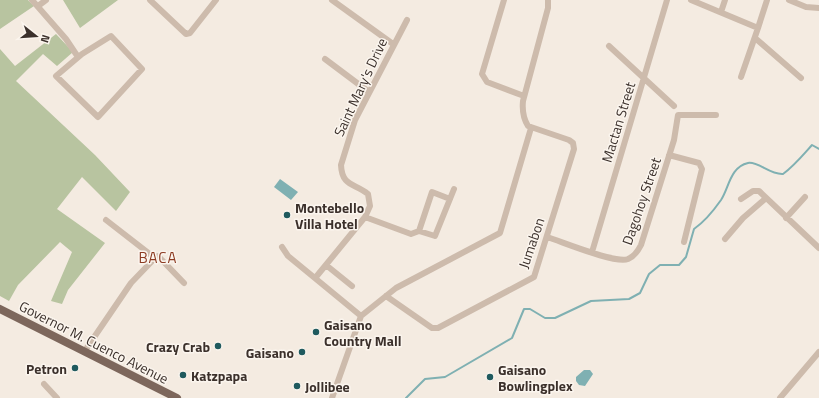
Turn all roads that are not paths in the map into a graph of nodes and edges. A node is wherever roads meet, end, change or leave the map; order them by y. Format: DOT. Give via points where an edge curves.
graph roads {
  1 [pos="32,0"];
  2 [pos="46,0"];
  3 [pos="150,0"];
  4 [pos="216,0"];
  5 [pos="332,0"];
  6 [pos="504,0"];
  7 [pos="548,0"];
  8 [pos="667,0"];
  9 [pos="692,0"];
  10 [pos="725,0"];
  11 [pos="767,0"];
  12 [pos="789,0"];
  13 [pos="38,6"];
  14 [pos="819,8"];
  15 [pos="720,12"];
  16 [pos="407,20"];
  17 [pos="758,28"];
  18 [pos="755,38"];
  19 [pos="393,44"];
  20 [pos="608,46"];
  21 [pos="78,57"];
  22 [pos="325,59"];
  23 [pos="741,77"];
  24 [pos="644,78"];
  25 [pos="801,78"];
  26 [pos="369,92"];
  27 [pos="524,96"];
  28 [pos="674,106"];
  29 [pos="716,115"];
  30 [pos="531,128"];
  31 [pos="669,155"];
  32 [pos="454,189"];
  33 [pos="805,198"];
  34 [pos="450,199"];
  35 [pos="741,199"];
  36 [pos="765,199"];
  37 [pos="365,216"];
  38 [pos="786,218"];
  39 [pos="106,220"];
  40 [pos="419,231"];
  41 [pos="547,237"];
  42 [pos="725,239"];
  43 [pos="684,242"];
  44 [pos="282,247"];
  45 [pos="819,248"];
  46 [pos="592,252"];
  47 [pos="155,258"];
  48 [pos="326,265"];
  49 [pos="316,278"];
  50 [pos="184,283"];
  51 [pos="352,286"];
  52 [pos="386,296"];
  53 [pos="0,309"];
  54 [pos="361,316"];
  55 [pos="84,352"];
  56 [pos="819,352"];
  57 [pos="44,384"];
  58 [pos="57,398"];
  59 [pos="177,398"];
  60 [pos="332,398"];
  61 [pos="780,398"];
  1 -- 13 [label="street"];
  2 -- 13 [label="street"];
  3 -- 4 [label="street" via="186,34 190,33"];
  5 -- 19 [label="street"];
  6 -- 27 [label="street" via="482,74 487,82"];
  7 -- 27 [label="street"];
  8 -- 24 [label="street, Mactan Street"];
  9 -- 15 [label="street"];
  10 -- 15 [label="street"];
  11 -- 17 [label="street"];
  12 -- 14 [label="street" via="806,7"];
  13 -- 21 [label="street"];
  15 -- 17 [label="street"];
  16 -- 19 [label="street, Saint Mary's Drive"];
  17 -- 18 [label="street"];
  18 -- 23 [label="street"];
  18 -- 25 [label="street"];
  19 -- 26 [label="street, Saint Mary's Drive"];
  20 -- 24 [label="street"];
  21 -- 21 [label="street" via="56,76 98,117 142,68 111,36"];
  22 -- 26 [label="street"];
  24 -- 28 [label="street"];
  24 -- 46 [label="street, Mactan Street"];
  26 -- 37 [label="street, Saint Mary's Drive" via="355,120 341,165 346,182 368,194 370,206"];
  27 -- 30 [label="street" via="522,110"];
  29 -- 31 [label="street, Dagohoy Street" via="678,115"];
  30 -- 41 [label="street, Jumabon" via="569,140 573,143 574,149"];
  30 -- 52 [label="street" via="500,233 396,288"];
  31 -- 43 [label="street" via="699,163 702,169"];
  31 -- 46 [label="street, Dagohoy Street" via="641,245 635,254 628,259 615,260"];
  32 -- 34 [label="street"];
  33 -- 38 [label="street"];
  34 -- 40 [label="street" via="435,236"];
  34 -- 40 [label="street" via="432,192"];
  35 -- 36 [label="street" via="756,190"];
  36 -- 38 [label="street"];
  36 -- 42 [label="street" via="743,218"];
  37 -- 40 [label="street" via="409,233"];
  37 -- 48 [label="street, Saint Mary's Drive"];
  38 -- 45 [label="street"];
  39 -- 47 [label="street"];
  41 -- 46 [label="street, Dagohoy Street"];
  41 -- 52 [label="street, Jumabon" via="534,277 438,328 432,328"];
  44 -- 49 [label="street" via="288,256"];
  47 -- 50 [label="street" via="158,256"];
  47 -- 55 [label="street" via="131,283"];
  48 -- 49 [label="street, Saint Mary's Drive"];
  48 -- 51 [label="street"];
  49 -- 54 [label="street"];
  52 -- 54 [label="street"];
  53 -- 55 [label="main road, Governor M. Cuenco Avenue"];
  54 -- 60 [label="street"];
  55 -- 59 [label="main road, Governor M. Cuenco Avenue"];
  56 -- 61 [label="street"];
  57 -- 58 [label="street"];
}
